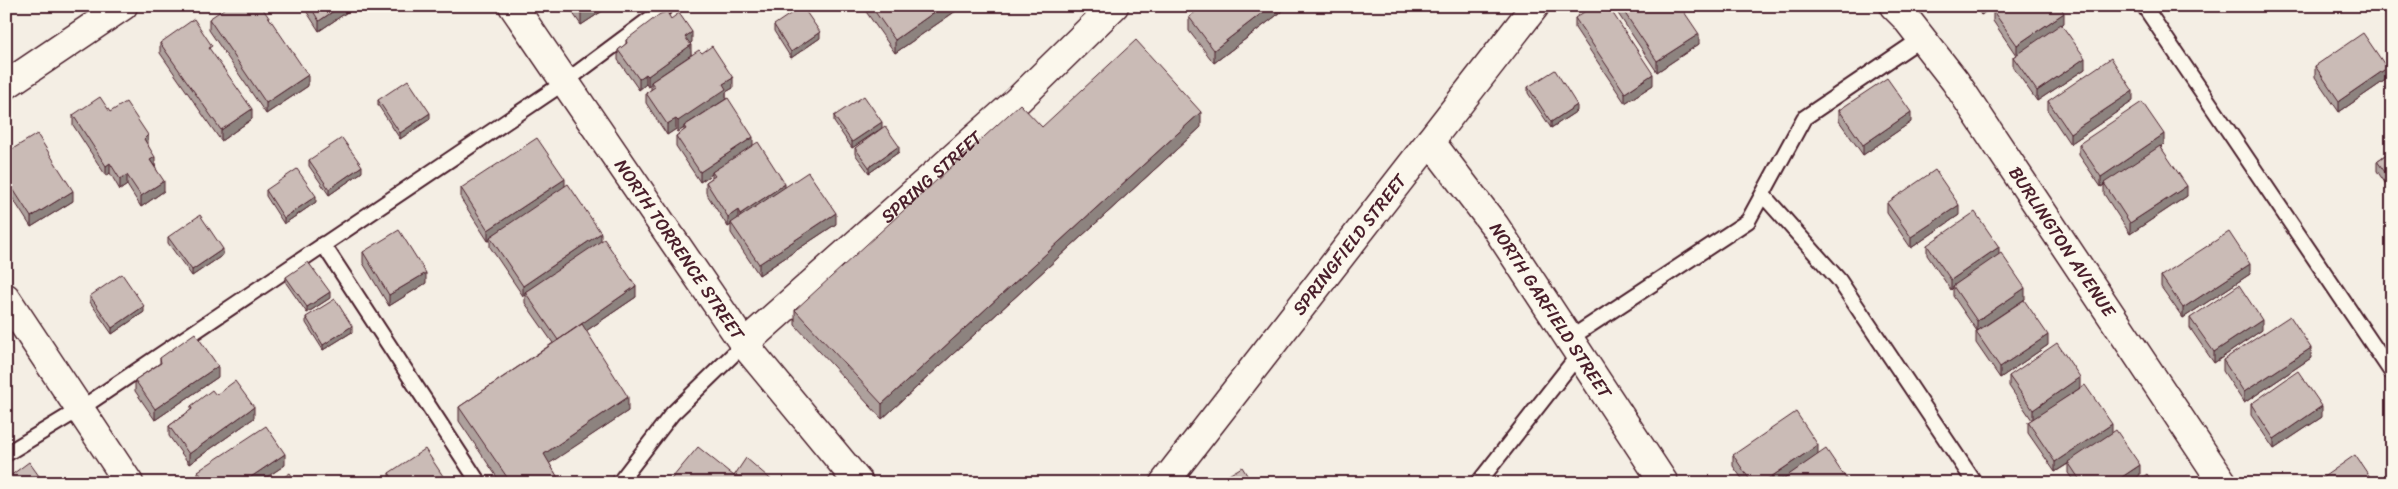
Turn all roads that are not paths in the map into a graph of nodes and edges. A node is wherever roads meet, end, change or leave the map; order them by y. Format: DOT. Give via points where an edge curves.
graph roads {
  1 [pos="124,6"];
  2 [pos="513,6"];
  3 [pos="667,6"];
  4 [pos="1114,6"];
  5 [pos="1535,6"];
  6 [pos="1894,6"];
  7 [pos="2144,6"];
  8 [pos="1922,38"];
  9 [pos="565,82"];
  10 [pos="6,85"];
  11 [pos="1430,141"];
  12 [pos="1763,195"];
  13 [pos="323,244"];
  14 [pos="6,298"];
  15 [pos="744,344"];
  16 [pos="1574,347"];
  17 [pos="2392,373"];
  18 [pos="80,408"];
  19 [pos="6,454"];
  20 [pos="129,483"];
  21 [pos="479,483"];
  22 [pos="619,483"];
  23 [pos="859,483"];
  24 [pos="1164,483"];
  25 [pos="1478,483"];
  26 [pos="1664,483"];
  27 [pos="1975,483"];
  28 [pos="2223,483"];
  1 -- 10 [label="street"];
  2 -- 9 [label="street, NORTH TORRENCE STREET"];
  3 -- 9 [label="lane"];
  4 -- 15 [label="street, SPRING STREET" via="1016,102"];
  5 -- 11 [label="street, SPRINGFIELD STREET"];
  6 -- 8 [label="street, BURLINGTON AVENUE"];
  7 -- 17 [label="lane"];
  8 -- 12 [label="lane" via="1804,118"];
  8 -- 28 [label="street, BURLINGTON AVENUE" via="1955,81"];
  9 -- 13 [label="lane"];
  9 -- 15 [label="street, NORTH TORRENCE STREET"];
  11 -- 16 [label="street, NORTH GARFIELD STREET" via="1495,226"];
  11 -- 24 [label="street, SPRINGFIELD STREET"];
  12 -- 16 [label="lane" via="1748,221"];
  12 -- 27 [label="lane" via="1839,280"];
  13 -- 18 [label="lane"];
  13 -- 21 [label="lane"];
  14 -- 18 [label="street"];
  15 -- 22 [label="lane" via="672,414"];
  15 -- 23 [label="street, NORTH TORRENCE STREET"];
  16 -- 25 [label="lane"];
  16 -- 26 [label="street, NORTH GARFIELD STREET"];
  18 -- 19 [label="lane"];
  18 -- 20 [label="street"];
}
